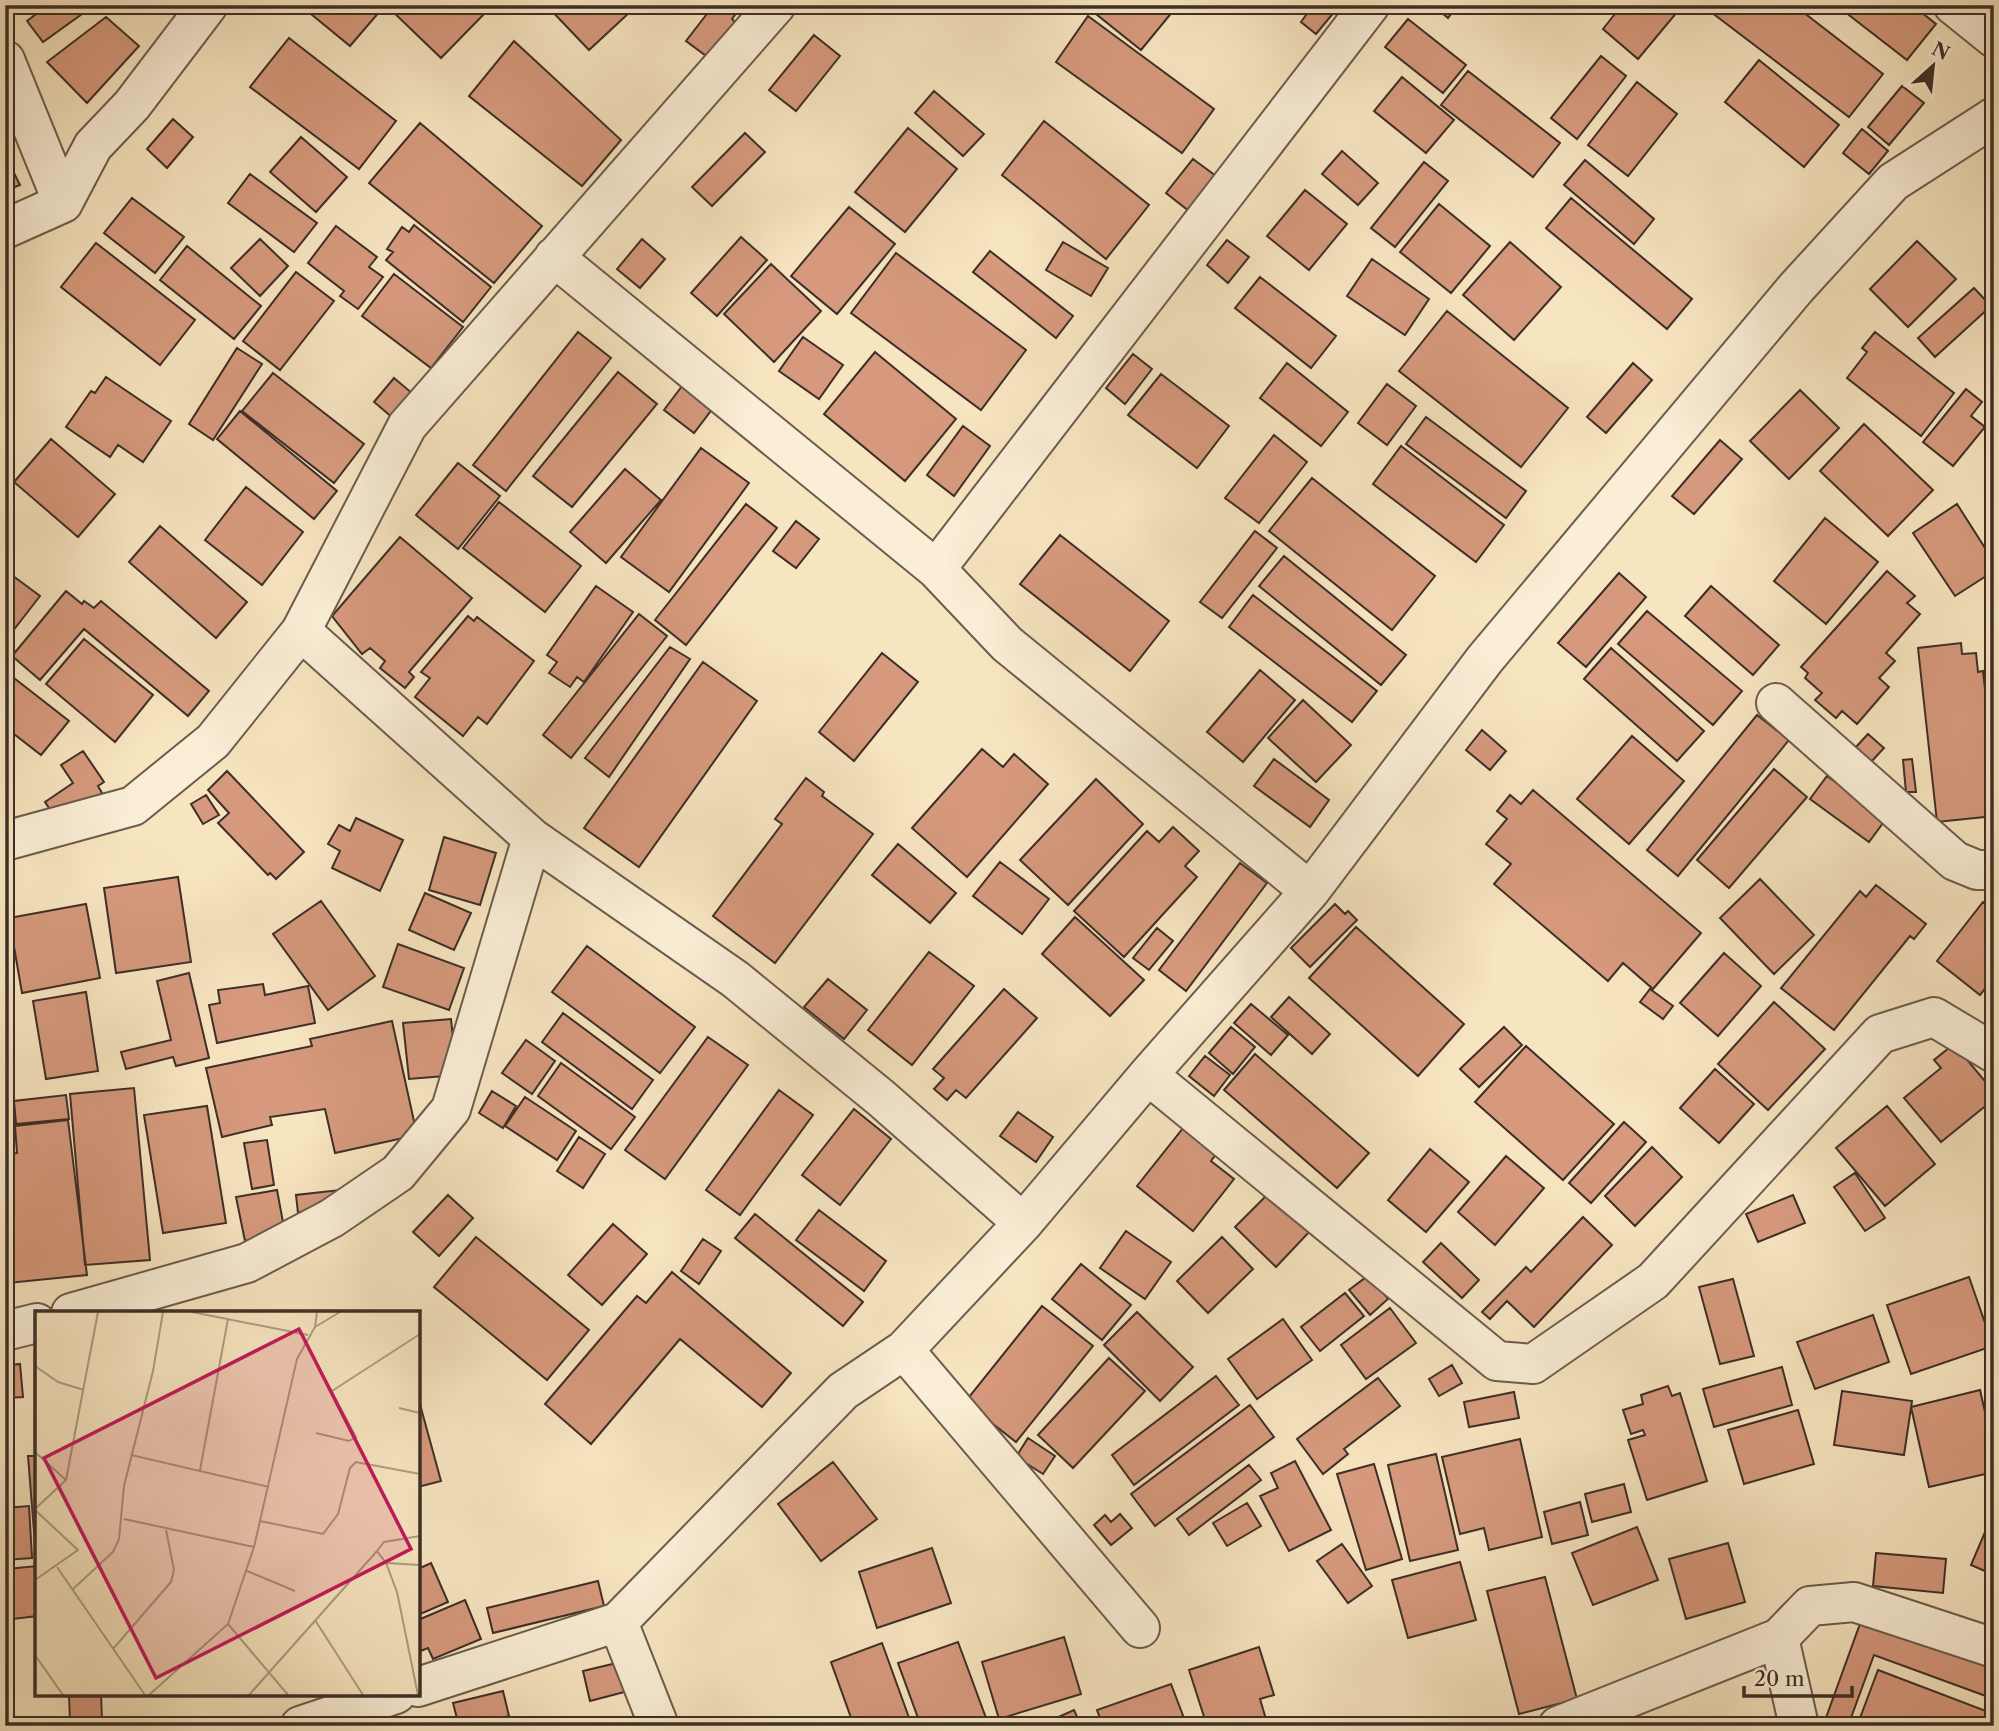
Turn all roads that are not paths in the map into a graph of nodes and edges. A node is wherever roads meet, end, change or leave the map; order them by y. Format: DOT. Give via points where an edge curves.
graph roads {
  1 [pos="208,5"];
  2 [pos="776,5"];
  3 [pos="1370,5"];
  4 [pos="1953,5"];
  5 [pos="1994,38"];
  6 [pos="5,60"];
  7 [pos="1994,117"];
  8 [pos="63,203"];
  9 [pos="5,229"];
  10 [pos="554,257"];
  11 [pos="936,569"];
  12 [pos="301,631"];
  13 [pos="1776,703"];
  14 [pos="533,838"];
  15 [pos="5,841"];
  16 [pos="1994,870"];
  17 [pos="1310,891"];
  18 [pos="1994,1053"];
  19 [pos="1148,1075"];
  20 [pos="1023,1223"];
  21 [pos="78,1311"];
  22 [pos="35,1323"];
  23 [pos="5,1331"];
  24 [pos="904,1350"];
  25 [pos="618,1622"];
  26 [pos="1140,1628"];
  27 [pos="1779,1639"];
  28 [pos="1994,1648"];
  29 [pos="420,1686"];
  30 [pos="390,1696"];
  31 [pos="300,1726"];
  32 [pos="659,1726"];
  33 [pos="1558,1726"];
  34 [pos="1799,1726"];
  1 -- 8 [label="street" via="132,105 93,146"];
  2 -- 10 [label="street"];
  3 -- 11 [label="street"];
  4 -- 5 [label="street"];
  6 -- 8 [label="street"];
  7 -- 17 [label="street" via="1893,181 1796,288 1485,659"];
  8 -- 9 [label="street"];
  10 -- 11 [label="street"];
  10 -- 12 [label="street" via="407,426"];
  11 -- 17 [label="street" via="1007,644"];
  12 -- 14 [label="street"];
  12 -- 15 [label="street" via="213,741 133,806"];
  13 -- 16 [label="street" via="1955,861 1977,870"];
  14 -- 20 [label="street" via="735,979 881,1098"];
  14 -- 21 [label="street" via="451,1109 398,1173 332,1219 247,1263"];
  17 -- 19 [label="street"];
  18 -- 19 [label="street" via="1934,1017 1880,1034 1653,1281 1533,1364 1497,1362"];
  19 -- 20 [label="street"];
  20 -- 24 [label="street"];
  22 -- 23 [label="street"];
  24 -- 25 [label="street" via="843,1391"];
  24 -- 26 [label="street"];
  25 -- 29 [label="street"];
  25 -- 32 [label="street"];
  27 -- 28 [label="street" via="1810,1606 1854,1602"];
  27 -- 33 [label="street"];
  27 -- 34 [label="street"];
  30 -- 31 [label="street"];
}
